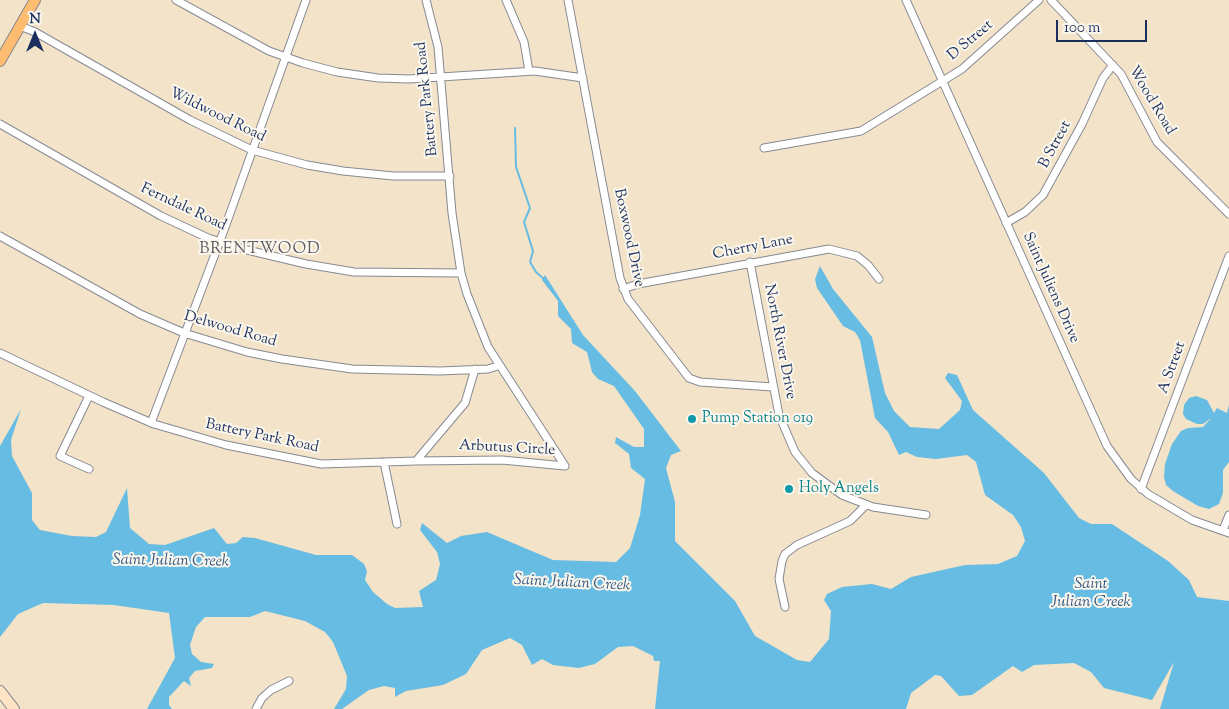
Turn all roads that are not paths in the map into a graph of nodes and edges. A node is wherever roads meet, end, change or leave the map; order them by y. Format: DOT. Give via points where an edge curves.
graph roads {
  1 [pos="35,0"];
  2 [pos="176,0"];
  3 [pos="306,0"];
  4 [pos="426,0"];
  5 [pos="506,0"];
  6 [pos="568,0"];
  7 [pos="906,0"];
  8 [pos="1038,0"];
  9 [pos="1051,0"];
  10 [pos="20,26"];
  11 [pos="285,57"];
  12 [pos="0,61"];
  13 [pos="1113,65"];
  14 [pos="529,71"];
  15 [pos="442,77"];
  16 [pos="583,78"];
  17 [pos="942,81"];
  18 [pos="0,124"];
  19 [pos="764,148"];
  20 [pos="252,150"];
  21 [pos="450,176"];
  22 [pos="1229,214"];
  23 [pos="1006,223"];
  24 [pos="0,236"];
  25 [pos="219,241"];
  26 [pos="1229,256"];
  27 [pos="750,262"];
  28 [pos="461,273"];
  29 [pos="879,279"];
  30 [pos="623,289"];
  31 [pos="184,332"];
  32 [pos="0,353"];
  33 [pos="498,366"];
  34 [pos="475,369"];
  35 [pos="773,387"];
  36 [pos="88,396"];
  37 [pos="151,423"];
  38 [pos="416,461"];
  39 [pos="384,462"];
  40 [pos="89,469"];
  41 [pos="1141,489"];
  42 [pos="866,505"];
  43 [pos="926,515"];
  44 [pos="1229,515"];
  45 [pos="397,524"];
  46 [pos="1226,532"];
  47 [pos="785,607"];
  48 [pos="289,682"];
  49 [pos="0,692"];
  50 [pos="14,709"];
  51 [pos="256,709"];
  1 -- 10 [label="main road"];
  2 -- 11 [label="street" via="247,40"];
  3 -- 11 [label="street"];
  4 -- 15 [label="street, Battery Park Road"];
  5 -- 14 [label="street" via="524,42"];
  6 -- 16 [label="street, Boxwood Drive"];
  7 -- 17 [label="street, Saint Juliens Drive"];
  8 -- 17 [label="street, D Street" via="962,69"];
  9 -- 13 [label="street, Wood Road"];
  10 -- 12 [label="main road"];
  10 -- 20 [label="street, Wildwood Road" via="190,120"];
  11 -- 15 [label="street" via="357,76"];
  11 -- 20 [label="street"];
  13 -- 22 [label="street, Wood Road" via="1131,90 1157,142"];
  13 -- 23 [label="street, B Street" via="1103,78 1043,195 1025,212"];
  14 -- 15 [label="street"];
  14 -- 16 [label="street"];
  15 -- 21 [label="street, Battery Park Road"];
  16 -- 30 [label="street, Boxwood Drive"];
  17 -- 19 [label="street, D Street" via="861,131"];
  17 -- 23 [label="street, Saint Juliens Drive"];
  18 -- 25 [label="street, Ferndale Road" via="161,216"];
  20 -- 21 [label="street, Wildwood Road" via="342,171 393,176"];
  20 -- 25 [label="street"];
  21 -- 28 [label="street, Battery Park Road"];
  23 -- 41 [label="street, Saint Juliens Drive" via="1098,430"];
  24 -- 31 [label="street, Delwood Road" via="118,303"];
  25 -- 28 [label="street, Ferndale Road" via="264,255 348,271"];
  25 -- 31 [label="street"];
  26 -- 41 [label="street, A Street"];
  27 -- 29 [label="street, Cherry Lane" via="838,250 863,260"];
  27 -- 30 [label="street, Cherry Lane"];
  27 -- 35 [label="street, North River Drive"];
  28 -- 33 [label="street, Battery Park Road" via="481,334"];
  30 -- 35 [label="street, Boxwood Drive" via="638,314 689,378 700,382"];
  31 -- 34 [label="street, Delwood Road" via="261,355 327,366 383,371"];
  31 -- 37 [label="street"];
  32 -- 36 [label="street, Battery Park Road"];
  33 -- 34 [label="street"];
  33 -- 38 [label="street, Arbutus Circle" via="565,466 502,460"];
  34 -- 38 [label="street" via="465,403"];
  35 -- 42 [label="street, North River Drive" via="782,427 801,461 834,490"];
  36 -- 37 [label="street, Battery Park Road"];
  36 -- 40 [label="street" via="60,456"];
  37 -- 39 [label="street, Battery Park Road" via="202,439 304,462"];
  38 -- 39 [label="street, Battery Park Road"];
  39 -- 45 [label="street"];
  41 -- 46 [label="street, Saint Juliens Drive" via="1175,511"];
  42 -- 43 [label="street, North River Drive"];
  42 -- 47 [label="street" via="850,522 797,544 785,554 779,579"];
  44 -- 46 [label="street"];
  48 -- 51 [label="street" via="270,690"];
  49 -- 50 [label="main road"];
}
